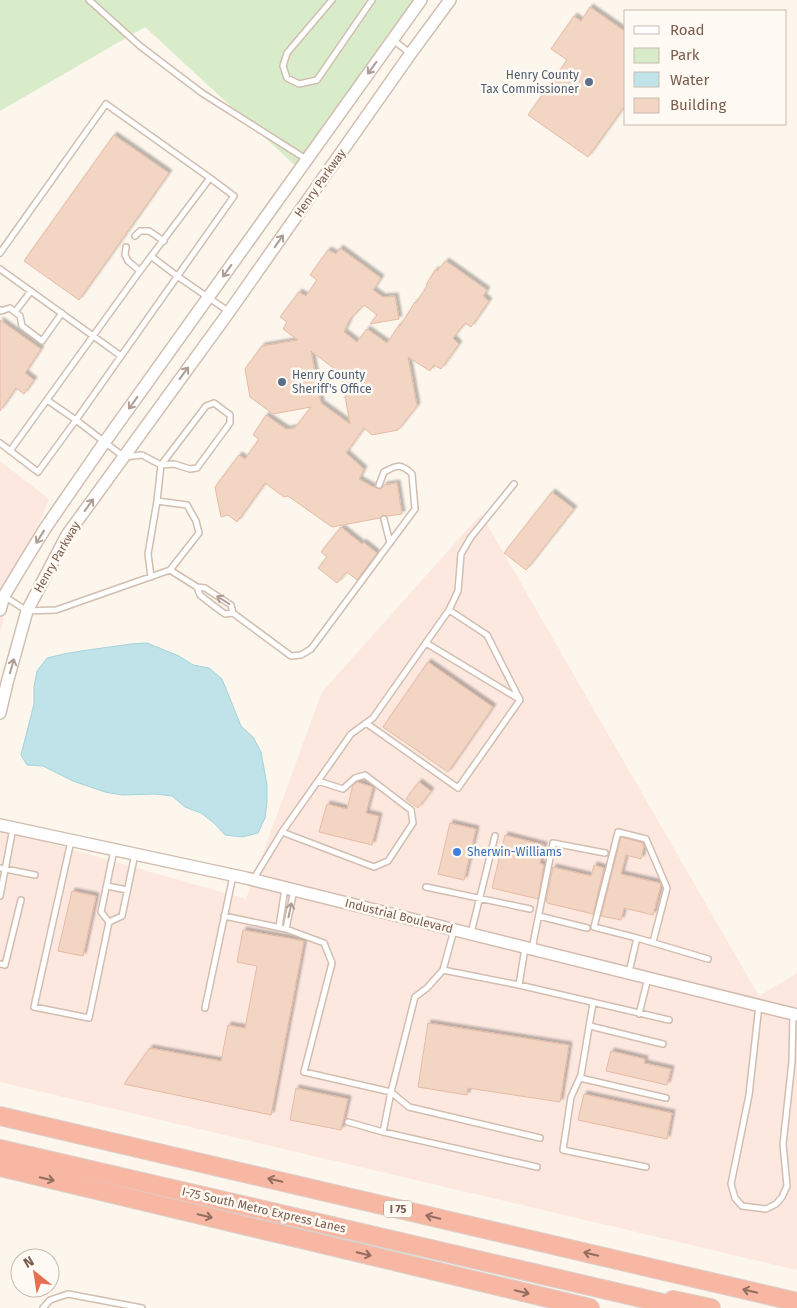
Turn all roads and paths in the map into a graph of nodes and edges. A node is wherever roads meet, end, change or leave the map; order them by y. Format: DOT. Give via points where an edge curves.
graph roads {
  1 [pos="89,0"];
  2 [pos="332,0"];
  3 [pos="372,0"];
  4 [pos="422,0"];
  5 [pos="450,0"];
  6 [pos="392,40"];
  7 [pos="411,53"];
  8 [pos="307,160"];
  9 [pos="210,178"];
  10 [pos="135,236"];
  11 [pos="164,241"];
  12 [pos="126,247"];
  13 [pos="0,253"];
  14 [pos="152,257"];
  15 [pos="0,269"];
  16 [pos="140,271"];
  17 [pos="178,276"];
  18 [pos="31,291"];
  19 [pos="209,297"];
  20 [pos="0,310"];
  21 [pos="15,312"];
  22 [pos="229,312"];
  23 [pos="62,314"];
  24 [pos="94,336"];
  25 [pos="121,356"];
  26 [pos="47,400"];
  27 [pos="76,420"];
  28 [pos="0,443"];
  29 [pos="104,443"];
  30 [pos="10,451"];
  31 [pos="124,457"];
  32 [pos="161,465"];
  33 [pos="514,484"];
  34 [pos="379,485"];
  35 [pos="157,501"];
  36 [pos="384,519"];
  37 [pos="390,542"];
  38 [pos="170,570"];
  39 [pos="151,577"];
  40 [pos="197,587"];
  41 [pos="2,595"];
  42 [pos="0,610"];
  43 [pos="449,610"];
  44 [pos="27,611"];
  45 [pos="233,613"];
  46 [pos="426,643"];
  47 [pos="520,700"];
  48 [pos="0,713"];
  49 [pos="366,723"];
  50 [pos="318,781"];
  51 [pos="0,825"];
  52 [pos="14,828"];
  53 [pos="282,832"];
  54 [pos="495,836"];
  55 [pos="71,841"];
  56 [pos="114,850"];
  57 [pos="135,854"];
  58 [pos="605,854"];
  59 [pos="3,868"];
  60 [pos="35,875"];
  61 [pos="233,876"];
  62 [pos="253,880"];
  63 [pos="107,886"];
  64 [pos="426,887"];
  65 [pos="290,889"];
  66 [pos="127,890"];
  67 [pos="0,896"];
  68 [pos="479,899"];
  69 [pos="21,900"];
  70 [pos="530,909"];
  71 [pos="224,916"];
  72 [pos="539,916"];
  73 [pos="109,922"];
  74 [pos="279,927"];
  75 [pos="587,928"];
  76 [pos="286,929"];
  77 [pos="454,930"];
  78 [pos="471,934"];
  79 [pos="637,938"];
  80 [pos="653,942"];
  81 [pos="529,948"];
  82 [pos="708,958"];
  83 [pos="0,964"];
  84 [pos="443,970"];
  85 [pos="628,973"];
  86 [pos="648,978"];
  87 [pos="519,985"];
  88 [pos="594,1003"];
  89 [pos="759,1005"];
  90 [pos="205,1008"];
  91 [pos="639,1014"];
  92 [pos="795,1014"];
  93 [pos="669,1020"];
  94 [pos="590,1026"];
  95 [pos="663,1044"];
  96 [pos="580,1078"];
  97 [pos="391,1092"];
  98 [pos="666,1098"];
  99 [pos="0,1116"];
  100 [pos="348,1122"];
  101 [pos="383,1132"];
  102 [pos="540,1138"];
  103 [pos="0,1149"];
  104 [pos="0,1167"];
  105 [pos="537,1167"];
  106 [pos="646,1167"];
  107 [pos="528,1270"];
  108 [pos="797,1302"];
  109 [pos="43,1308"];
  110 [pos="142,1308"];
  111 [pos="590,1308"];
  112 [pos="684,1308"];
  113 [pos="711,1308"];
  1 -- 8 [label="lane" via="140,46 202,92"];
  2 -- 3 [label="lane" via="287,53 283,66 287,78 299,84 317,80"];
  4 -- 6 [label="street, Henry Parkway"];
  5 -- 7 [label="street, Henry Parkway"];
  6 -- 7 [label="lane"];
  6 -- 8 [label="street, Henry Parkway, one-way"];
  22 -- 7 [label="street, Henry Parkway, one-way"];
  8 -- 19 [label="street, Henry Parkway, one-way"];
  9 -- 11 [label="lane"];
  9 -- 13 [label="lane" via="106,104"];
  9 -- 17 [label="lane" via="234,196"];
  10 -- 11 [label="lane" via="140,231 149,231"];
  11 -- 14 [label="lane"];
  12 -- 16 [label="lane" via="124,256"];
  14 -- 16 [label="lane"];
  14 -- 17 [label="lane"];
  15 -- 18 [label="lane"];
  16 -- 24 [label="lane"];
  17 -- 19 [label="lane"];
  17 -- 25 [label="lane"];
  18 -- 21 [label="lane"];
  18 -- 23 [label="lane"];
  19 -- 22 [label="lane"];
  19 -- 29 [label="street, Henry Parkway, one-way"];
  20 -- 21 [label="lane" via="10,308"];
  21 -- 23 [label="lane" via="20,316 22,326 42,341"];
  31 -- 22 [label="street, Henry Parkway, one-way"];
  23 -- 24 [label="lane"];
  24 -- 25 [label="lane"];
  24 -- 26 [label="lane"];
  25 -- 27 [label="lane"];
  26 -- 27 [label="lane"];
  26 -- 30 [label="lane"];
  27 -- 29 [label="lane"];
  27 -- 30 [label="lane" via="38,472"];
  28 -- 30 [label="lane"];
  29 -- 31 [label="lane"];
  29 -- 41 [label="street, Henry Parkway, one-way"];
  31 -- 32 [label="lane" via="142,455"];
  44 -- 31 [label="street, Henry Parkway, one-way" via="67,535"];
  32 -- 32 [label="lane" via="197,468 230,423 230,415 214,403 206,406"];
  32 -- 35 [label="lane"];
  33 -- 43 [label="lane" via="471,537 462,554 458,591"];
  34 -- 37 [label="lane" via="384,472 395,466 406,468 412,474 414,510"];
  35 -- 38 [label="lane" via="187,505 199,533"];
  35 -- 39 [label="lane" via="148,554"];
  36 -- 37 [label="lane"];
  37 -- 45 [label="lane" via="311,649 301,655 291,656"];
  38 -- 39 [label="lane"];
  38 -- 40 [label="lane"];
  39 -- 44 [label="lane" via="56,610"];
  45 -- 40 [label="lane, one-way" via="231,605 205,588"];
  40 -- 45 [label="lane" via="200,595 225,614"];
  41 -- 42 [label="street, Henry Parkway"];
  41 -- 44 [label="lane"];
  43 -- 46 [label="lane"];
  43 -- 47 [label="lane" via="488,636"];
  48 -- 44 [label="street, Henry Parkway, one-way"];
  46 -- 47 [label="lane"];
  46 -- 49 [label="lane" via="373,718"];
  47 -- 49 [label="lane" via="458,788"];
  49 -- 50 [label="lane" via="351,734"];
  50 -- 53 [label="lane"];
  50 -- 53 [label="lane" via="343,789 355,778 366,775 410,810 413,823 388,861 374,867"];
  51 -- 52 [label="street, Industrial Boulevard"];
  52 -- 55 [label="street, Industrial Boulevard"];
  52 -- 59 [label="lane"];
  53 -- 62 [label="lane"];
  54 -- 68 [label="lane"];
  55 -- 56 [label="street, Industrial Boulevard"];
  55 -- 73 [label="lane" via="34,1007 89,1018"];
  56 -- 57 [label="street, Industrial Boulevard"];
  56 -- 63 [label="lane"];
  57 -- 61 [label="street, Industrial Boulevard"];
  57 -- 66 [label="lane"];
  58 -- 72 [label="lane" via="553,842"];
  59 -- 60 [label="lane"];
  59 -- 67 [label="lane"];
  61 -- 62 [label="street, Industrial Boulevard"];
  61 -- 71 [label="lane"];
  62 -- 65 [label="street, Industrial Boulevard"];
  63 -- 66 [label="lane"];
  63 -- 73 [label="lane" via="101,912"];
  64 -- 68 [label="lane"];
  65 -- 74 [label="lane"];
  76 -- 65 [label="lane, one-way"];
  65 -- 77 [label="street, Industrial Boulevard"];
  66 -- 73 [label="lane" via="122,916"];
  68 -- 70 [label="lane"];
  68 -- 78 [label="lane"];
  69 -- 83 [label="lane" via="5,965"];
  71 -- 74 [label="lane"];
  71 -- 90 [label="lane"];
  72 -- 75 [label="lane"];
  72 -- 81 [label="lane"];
  74 -- 76 [label="lane"];
  76 -- 97 [label="lane" via="324,943 332,963 304,1072"];
  77 -- 78 [label="street, Industrial Boulevard"];
  77 -- 84 [label="lane"];
  78 -- 81 [label="street, Industrial Boulevard"];
  79 -- 80 [label="lane"];
  79 -- 80 [label="lane" via="594,927 618,832 646,839 667,888"];
  79 -- 85 [label="lane"];
  80 -- 82 [label="lane"];
  81 -- 85 [label="street, Industrial Boulevard"];
  81 -- 87 [label="lane"];
  84 -- 87 [label="lane"];
  84 -- 97 [label="lane" via="415,997"];
  85 -- 86 [label="street, Industrial Boulevard"];
  86 -- 89 [label="street, Industrial Boulevard"];
  86 -- 91 [label="lane"];
  87 -- 88 [label="lane"];
  88 -- 91 [label="lane"];
  88 -- 94 [label="lane"];
  89 -- 92 [label="street, Industrial Boulevard"];
  89 -- 92 [label="lane" via="749,1095 731,1184 735,1198 742,1206 766,1209 776,1204 787,1186 783,1144"];
  91 -- 93 [label="lane"];
  94 -- 95 [label="lane"];
  94 -- 96 [label="lane"];
  96 -- 98 [label="lane"];
  96 -- 106 [label="lane" via="571,1097 563,1150"];
  97 -- 101 [label="lane"];
  97 -- 102 [label="lane" via="409,1107"];
  108 -- 99 [label="highway, I 75, one-way"];
  100 -- 101 [label="lane"];
  101 -- 105 [label="lane"];
  103 -- 107 [label="highway, I-75 South Metro Express Lanes"];
  104 -- 111 [label="highway, one-way"];
  107 -- 112 [label="highway"];
  107 -- 113 [label="highway"];
  109 -- 110 [label="lane" via="50,1300 68,1294"];
}
